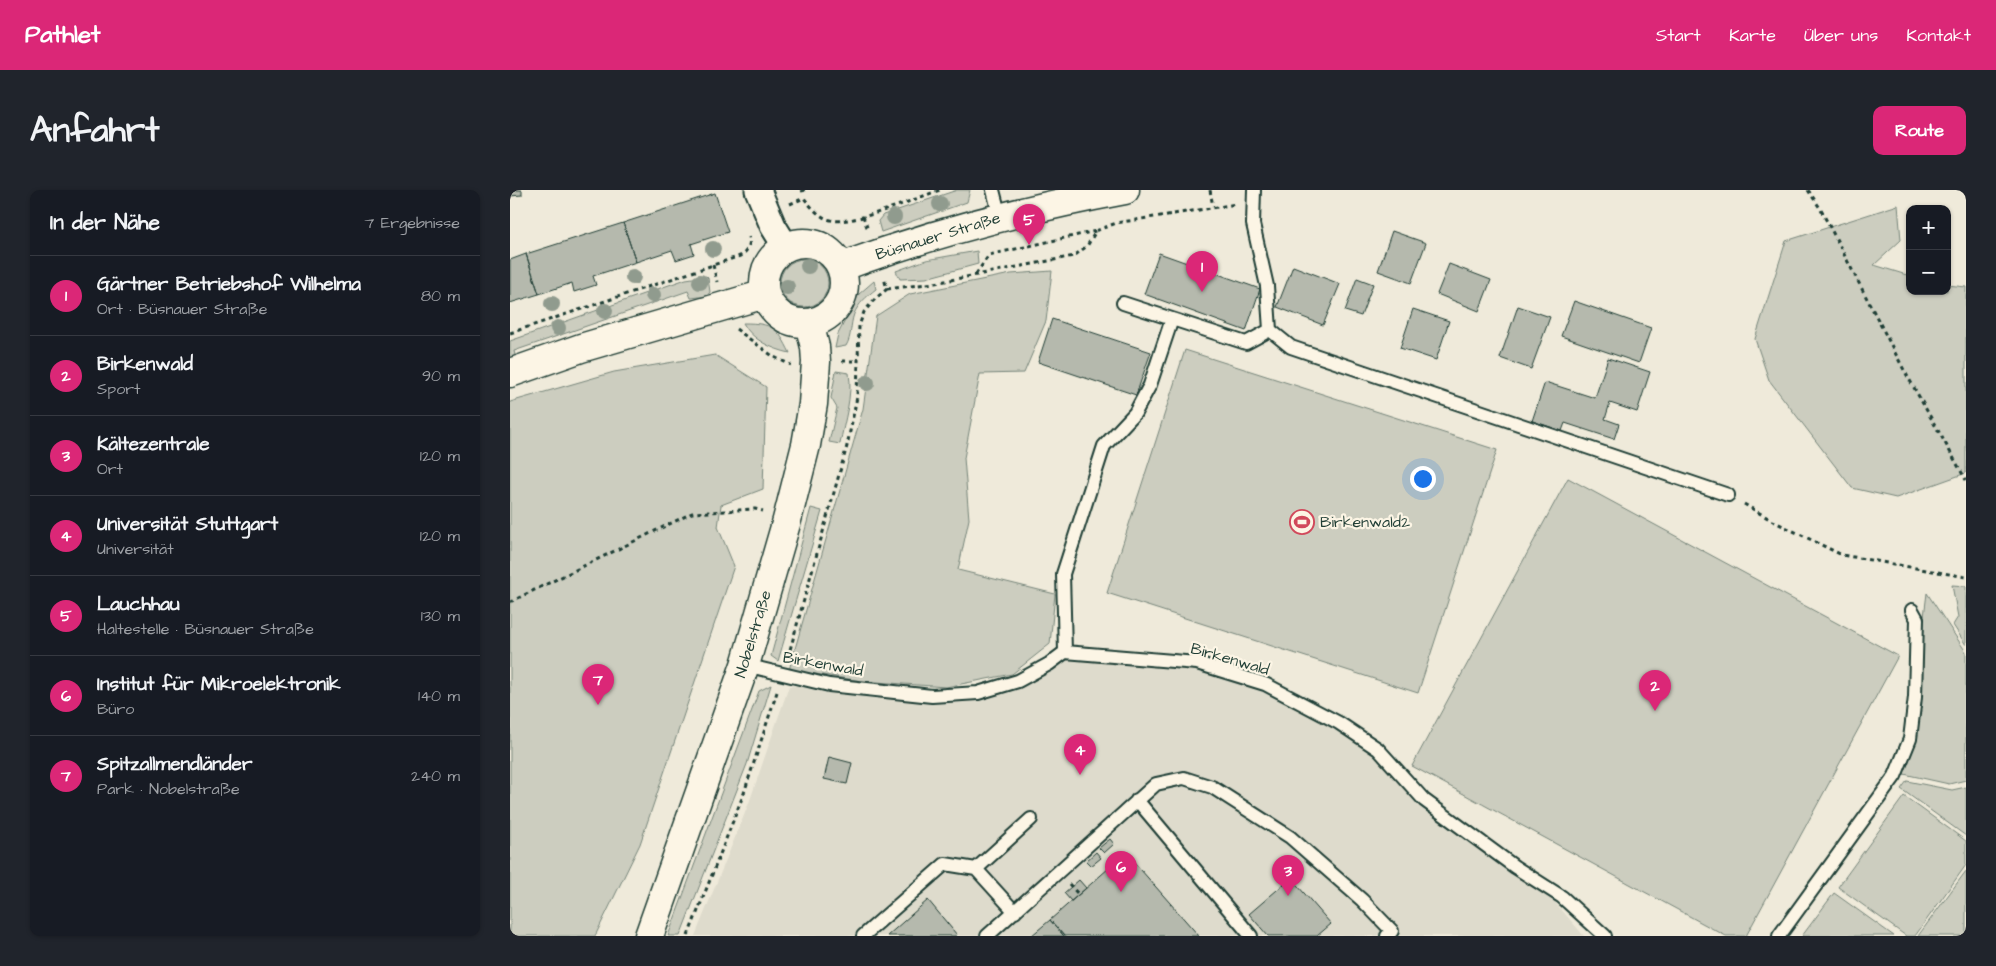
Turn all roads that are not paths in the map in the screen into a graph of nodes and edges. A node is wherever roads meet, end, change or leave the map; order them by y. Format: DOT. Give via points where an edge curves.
graph roads {
  1 [pos="758,190"];
  2 [pos="993,190"];
  3 [pos="1124,190"];
  4 [pos="1254,196"];
  5 [pos="1000,217"];
  6 [pos="786,247"];
  7 [pos="841,268"];
  8 [pos="765,294"];
  9 [pos="1123,303"];
  10 [pos="1172,319"];
  11 [pos="809,323"];
  12 [pos="1270,330"];
  13 [pos="510,373"];
  14 [pos="1728,495"];
  15 [pos="1912,610"];
  16 [pos="1065,652"];
  17 [pos="745,665"];
  18 [pos="1138,800"];
  19 [pos="1031,819"];
  20 [pos="976,869"];
  21 [pos="1015,912"];
  22 [pos="1392,934"];
  23 [pos="648,936"];
  24 [pos="863,936"];
  25 [pos="987,936"];
  26 [pos="1251,936"];
  27 [pos="1605,936"];
  28 [pos="1780,936"];
  1 -- 6 [label="street"];
  2 -- 5 [label="lane"];
  3 -- 5 [label="street, Büsnauer Straße"];
  4 -- 12 [label="lane" via="1253,224 1267,286"];
  5 -- 7 [label="street, Büsnauer Straße" via="876,254"];
  6 -- 7 [label="street" via="805,244 824,248"];
  6 -- 8 [label="street" via="774,255 767,266"];
  7 -- 11 [label="street" via="843,292 838,303 820,320"];
  8 -- 11 [label="street" via="777,313 792,321"];
  8 -- 13 [label="street" via="581,348"];
  9 -- 10 [label="lane"];
  10 -- 12 [label="lane" via="1246,343"];
  10 -- 16 [label="lane" via="1150,386 1136,413 1104,446 1101,455 1063,574"];
  11 -- 17 [label="street, Nobelstraße" via="816,362 806,445"];
  12 -- 14 [label="lane" via="1291,348"];
  15 -- 28 [label="lane" via="1917,619 1915,697 1910,739 1899,767"];
  16 -- 17 [label="lane, Birkenwald" via="1018,681 978,693 932,696 830,684"];
  16 -- 27 [label="lane, Birkenwald" via="1197,663 1265,684 1339,723 1378,749 1424,800 1515,867 1562,896"];
  17 -- 23 [label="street, Nobelstraße"];
  18 -- 21 [label="lane"];
  18 -- 22 [label="lane" via="1156,784 1184,778 1212,787 1290,837 1362,900"];
  18 -- 26 [label="lane"];
  19 -- 20 [label="lane"];
  20 -- 21 [label="lane"];
  20 -- 24 [label="lane" via="945,864"];
  21 -- 25 [label="lane"];
}
